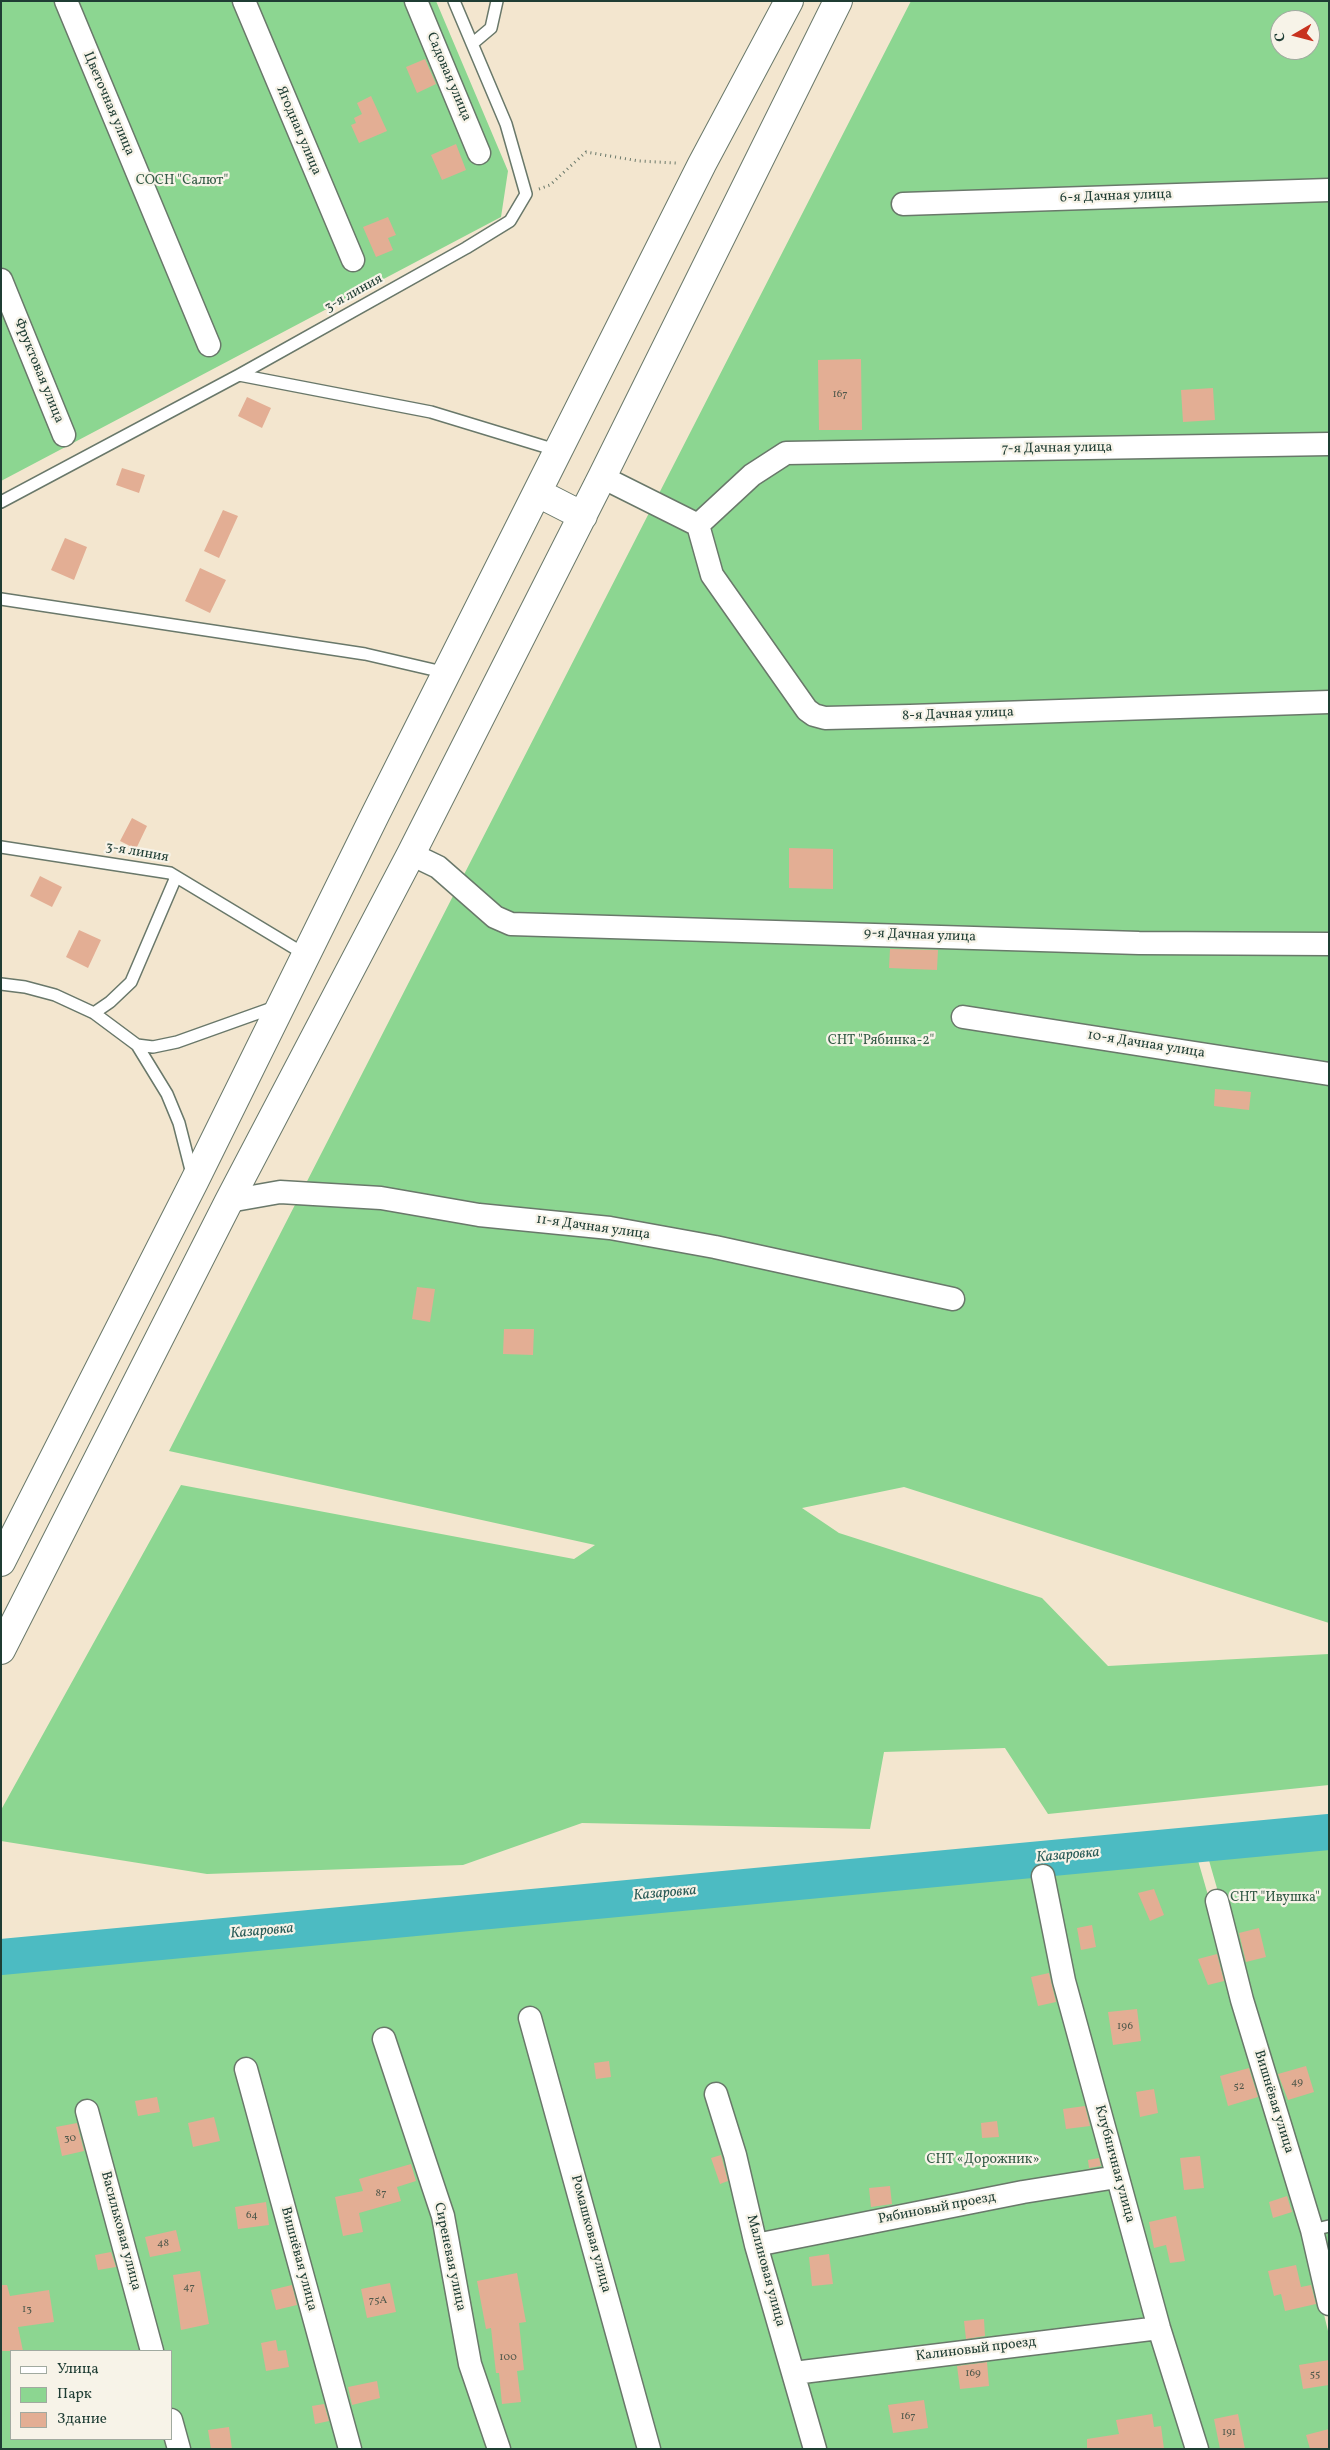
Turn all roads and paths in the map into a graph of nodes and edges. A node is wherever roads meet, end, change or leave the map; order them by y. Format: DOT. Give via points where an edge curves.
graph roads {
  1 [pos="66,1"];
  2 [pos="244,1"];
  3 [pos="416,1"];
  4 [pos="454,1"];
  5 [pos="497,1"];
  6 [pos="789,1"];
  7 [pos="838,1"];
  8 [pos="472,44"];
  9 [pos="479,153"];
  10 [pos="702,164"];
  11 [pos="1329,190"];
  12 [pos="526,194"];
  13 [pos="903,204"];
  14 [pos="353,260"];
  15 [pos="1,280"];
  16 [pos="208,345"];
  17 [pos="239,375"];
  18 [pos="64,435"];
  19 [pos="1329,444"];
  20 [pos="558,451"];
  21 [pos="602,478"];
  22 [pos="538,494"];
  23 [pos="1,502"];
  24 [pos="582,516"];
  25 [pos="698,525"];
  26 [pos="1,599"];
  27 [pos="447,673"];
  28 [pos="1329,702"];
  29 [pos="1,847"];
  30 [pos="411,854"];
  31 [pos="176,877"];
  32 [pos="1329,944"];
  33 [pos="306,955"];
  34 [pos="1,984"];
  35 [pos="282,1004"];
  36 [pos="94,1013"];
  37 [pos="963,1016"];
  38 [pos="137,1045"];
  39 [pos="1329,1074"];
  40 [pos="194,1182"];
  41 [pos="229,1201"];
  42 [pos="953,1299"];
  43 [pos="1,1562"];
  44 [pos="1,1650"];
  45 [pos="1043,1876"];
  46 [pos="1217,1901"];
  47 [pos="530,2018"];
  48 [pos="384,2039"];
  49 [pos="246,2069"];
  50 [pos="716,2094"];
  51 [pos="87,2111"];
  52 [pos="1118,2177"];
  53 [pos="1320,2228"];
  54 [pos="756,2245"];
  55 [pos="1329,2304"];
  56 [pos="1159,2328"];
  57 [pos="152,2350"];
  58 [pos="794,2373"];
  59 [pos="172,2424"];
  60 [pos="179,2449"];
  61 [pos="350,2449"];
  62 [pos="499,2449"];
  63 [pos="649,2449"];
  64 [pos="815,2449"];
  65 [pos="1197,2449"];
  1 -- 16 [label="street, Цветочная улица"];
  2 -- 14 [label="street, Ягодная улица"];
  3 -- 9 [label="street, Садовая улица"];
  4 -- 8 [label="lane"];
  5 -- 8 [label="lane" via="491,28"];
  6 -- 10 [label="highway"];
  7 -- 21 [label="highway"];
  8 -- 12 [label="lane" via="506,124"];
  10 -- 12 [label="path" via="639,161 586,152 550,185"];
  10 -- 20 [label="highway"];
  11 -- 13 [label="street, 6-я Дачная улица"];
  12 -- 17 [label="lane, 3-я линия" via="510,221"];
  15 -- 18 [label="street, Фруктовая улица"];
  17 -- 20 [label="lane" via="430,412"];
  17 -- 23 [label="lane, 3-я линия"];
  19 -- 25 [label="street, 7-я Дачная улица" via="786,454 752,475"];
  20 -- 22 [label="highway"];
  21 -- 24 [label="highway"];
  21 -- 25 [label="street"];
  22 -- 24 [label="highway"];
  22 -- 27 [label="highway"];
  24 -- 30 [label="highway"];
  25 -- 28 [label="street, 8-я Дачная улица" via="712,575 807,710 814,715 825,718 910,716"];
  26 -- 27 [label="lane" via="365,654"];
  27 -- 33 [label="highway"];
  29 -- 31 [label="lane, 3-я линия" via="170,873"];
  30 -- 32 [label="street, 9-я Дачная улица" via="438,867 495,917 511,924 1139,943"];
  30 -- 41 [label="highway"];
  31 -- 33 [label="lane, 3-я линия"];
  31 -- 36 [label="lane" via="131,982"];
  33 -- 35 [label="highway"];
  34 -- 36 [label="lane" via="55,995"];
  35 -- 38 [label="lane" via="177,1042 153,1047"];
  35 -- 40 [label="highway"];
  36 -- 38 [label="lane"];
  37 -- 39 [label="street, 10-я Дачная улица"];
  38 -- 40 [label="lane" via="167,1094 179,1122"];
  40 -- 43 [label="highway"];
  41 -- 42 [label="street, 11-я Дачная улица" via="280,1192 381,1198 479,1215 610,1228 716,1247"];
  41 -- 44 [label="highway"];
  45 -- 52 [label="street, Клубничная улица" via="1064,1980"];
  46 -- 53 [label="street, Вишнёвая улица" via="1242,2000"];
  47 -- 63 [label="street, Ромашковая улица"];
  48 -- 62 [label="street, Сиреневая улица" via="443,2216 470,2364"];
  49 -- 61 [label="street, Вишнёвая улица"];
  50 -- 54 [label="street, Малиновая улица" via="735,2155"];
  51 -- 57 [label="street, Васильковая улица"];
  52 -- 54 [label="street, Рябиновый проезд" via="1023,2192"];
  52 -- 56 [label="street, Клубничная улица"];
  53 -- 55 [label="street, Вишнёвая улица"];
  54 -- 58 [label="street, Малиновая улица"];
  56 -- 58 [label="street, Калиновый проезд"];
  56 -- 65 [label="street, Клубничная улица"];
  58 -- 64 [label="street, Малиновая улица"];
  59 -- 60 [label="street"];
}
